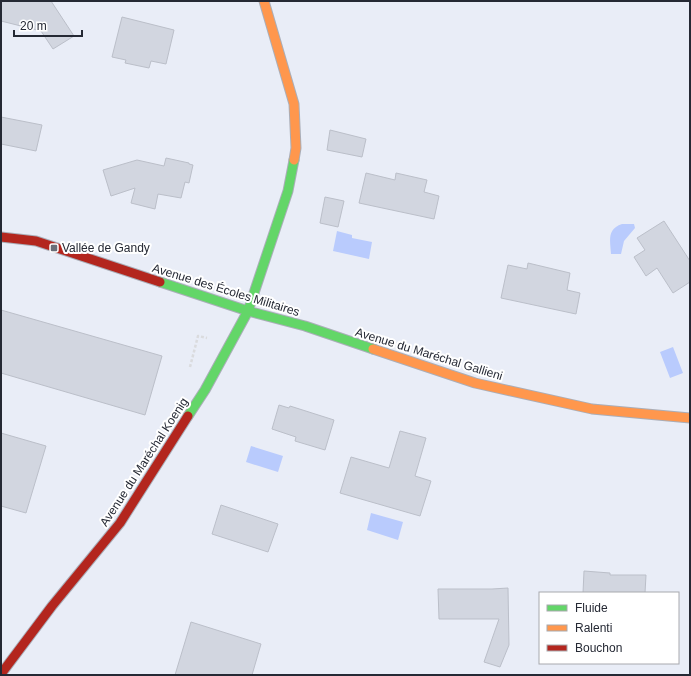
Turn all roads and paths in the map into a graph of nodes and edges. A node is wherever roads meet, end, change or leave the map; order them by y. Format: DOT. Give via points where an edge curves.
graph roads {
  1 [pos="264,1"];
  2 [pos="1,237"];
  3 [pos="248,310"];
  4 [pos="305,326"];
  5 [pos="690,418"];
  6 [pos="1,674"];
  1 -- 3 [label="street, Avenue du Maréchal Koenig" via="294,104 296,148 288,191"];
  2 -- 3 [label="street, Avenue des Écoles Militaires" via="36,241"];
  3 -- 4 [label="street, Avenue des Écoles Militaires"];
  3 -- 6 [label="street, Avenue du Maréchal Koenig" via="205,390 120,523 52,606"];
  4 -- 5 [label="street, Avenue du Maréchal Gallieni" via="475,383 592,409"];
}
